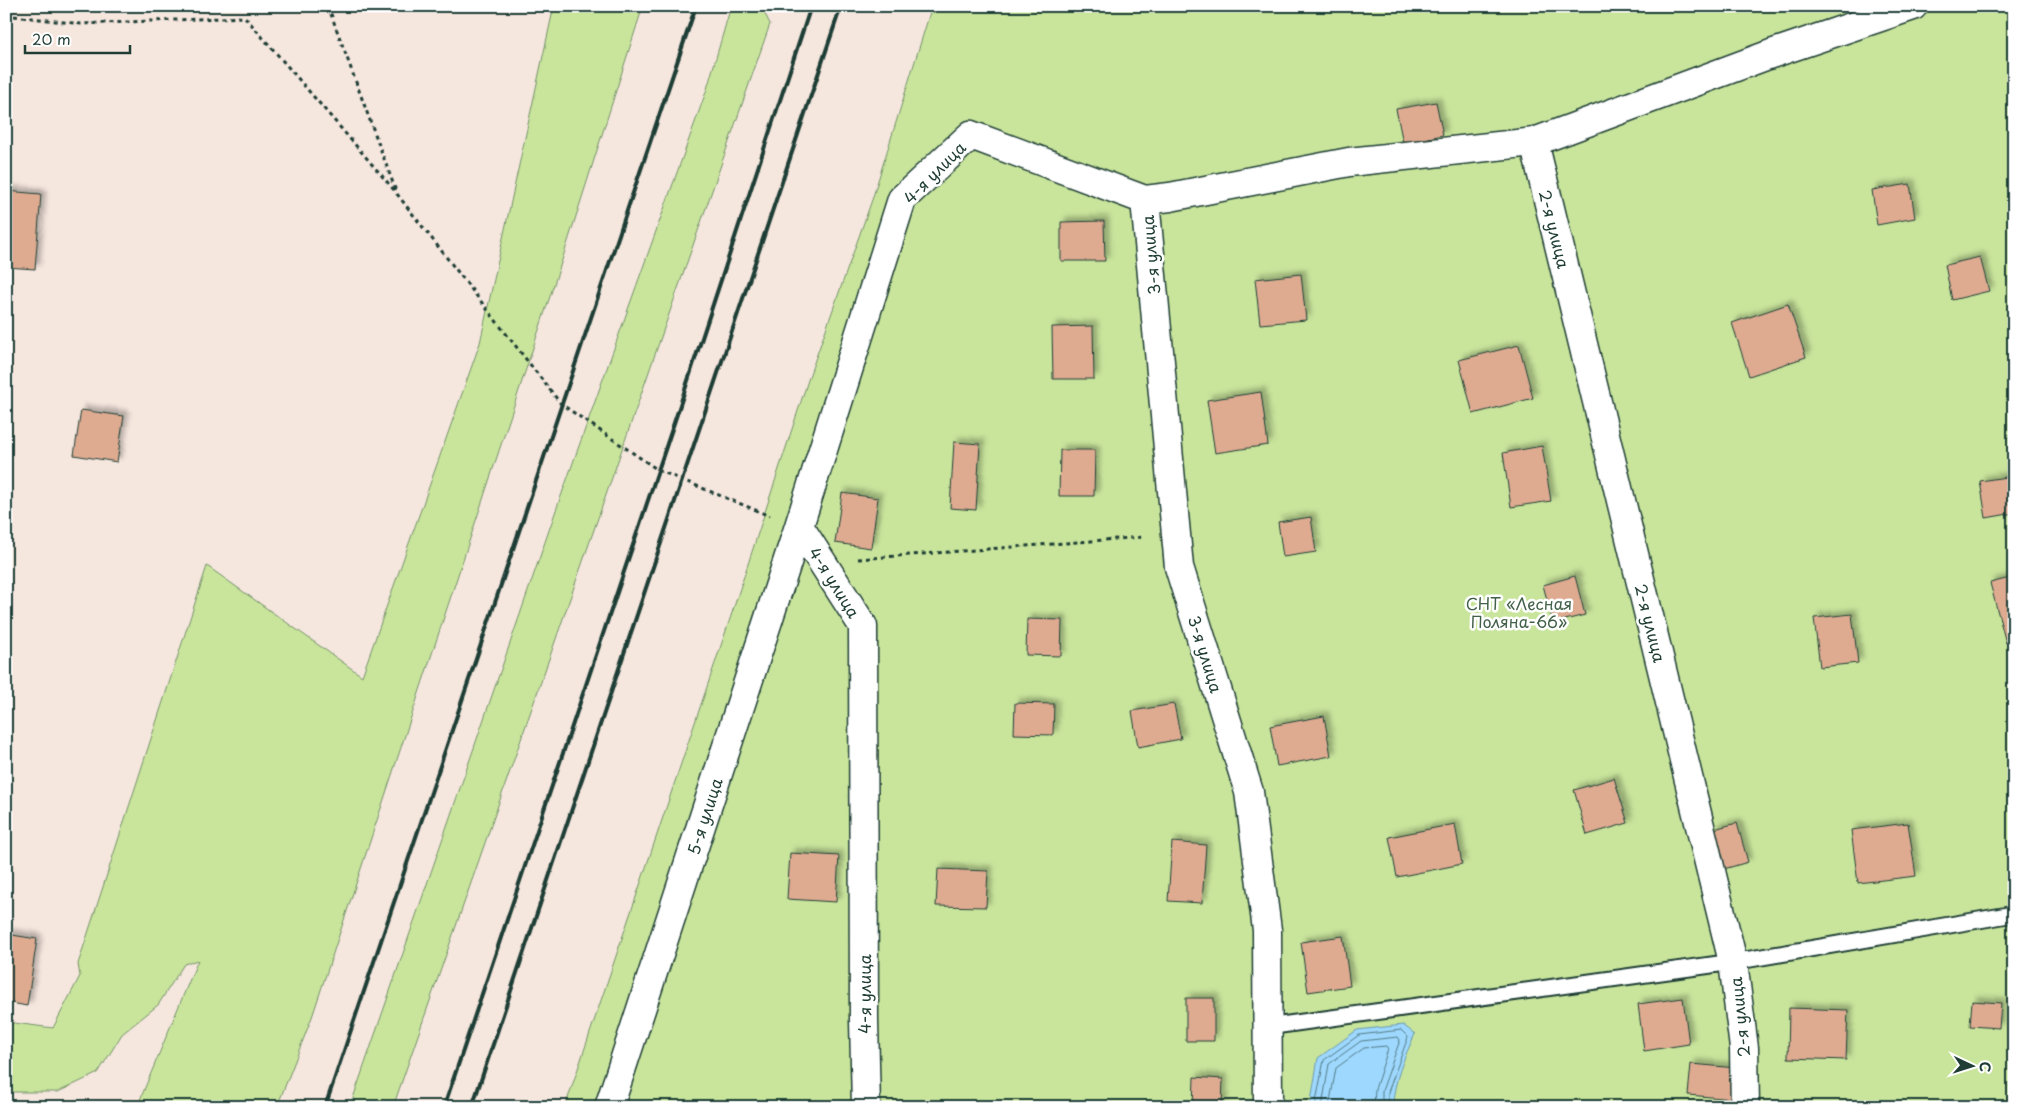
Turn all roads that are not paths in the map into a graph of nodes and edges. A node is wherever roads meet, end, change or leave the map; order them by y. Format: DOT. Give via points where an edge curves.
graph roads {
  1 [pos="1913,6"];
  2 [pos="1534,142"];
  3 [pos="1145,200"];
  4 [pos="799,526"];
  5 [pos="2014,914"];
  6 [pos="1733,962"];
  7 [pos="1267,1027"];
  8 [pos="609,1107"];
  9 [pos="866,1107"];
  10 [pos="1268,1107"];
  11 [pos="1745,1107"];
  1 -- 2 [label="street" via="1771,54"];
  2 -- 3 [label="street" via="1350,162 1170,198"];
  2 -- 6 [label="street, 2-я улица"];
  3 -- 4 [label="street, 4-я улица" via="971,135 902,199"];
  3 -- 7 [label="street, 3-я улица" via="1179,567 1249,792 1267,930"];
  4 -- 8 [label="street, 5-я улица"];
  4 -- 9 [label="street, 4-я улица" via="863,626"];
  5 -- 6 [label="lane"];
  6 -- 7 [label="lane"];
  6 -- 11 [label="street, 2-я улица" via="1744,1048"];
  7 -- 10 [label="street, 3-я улица"];
}
